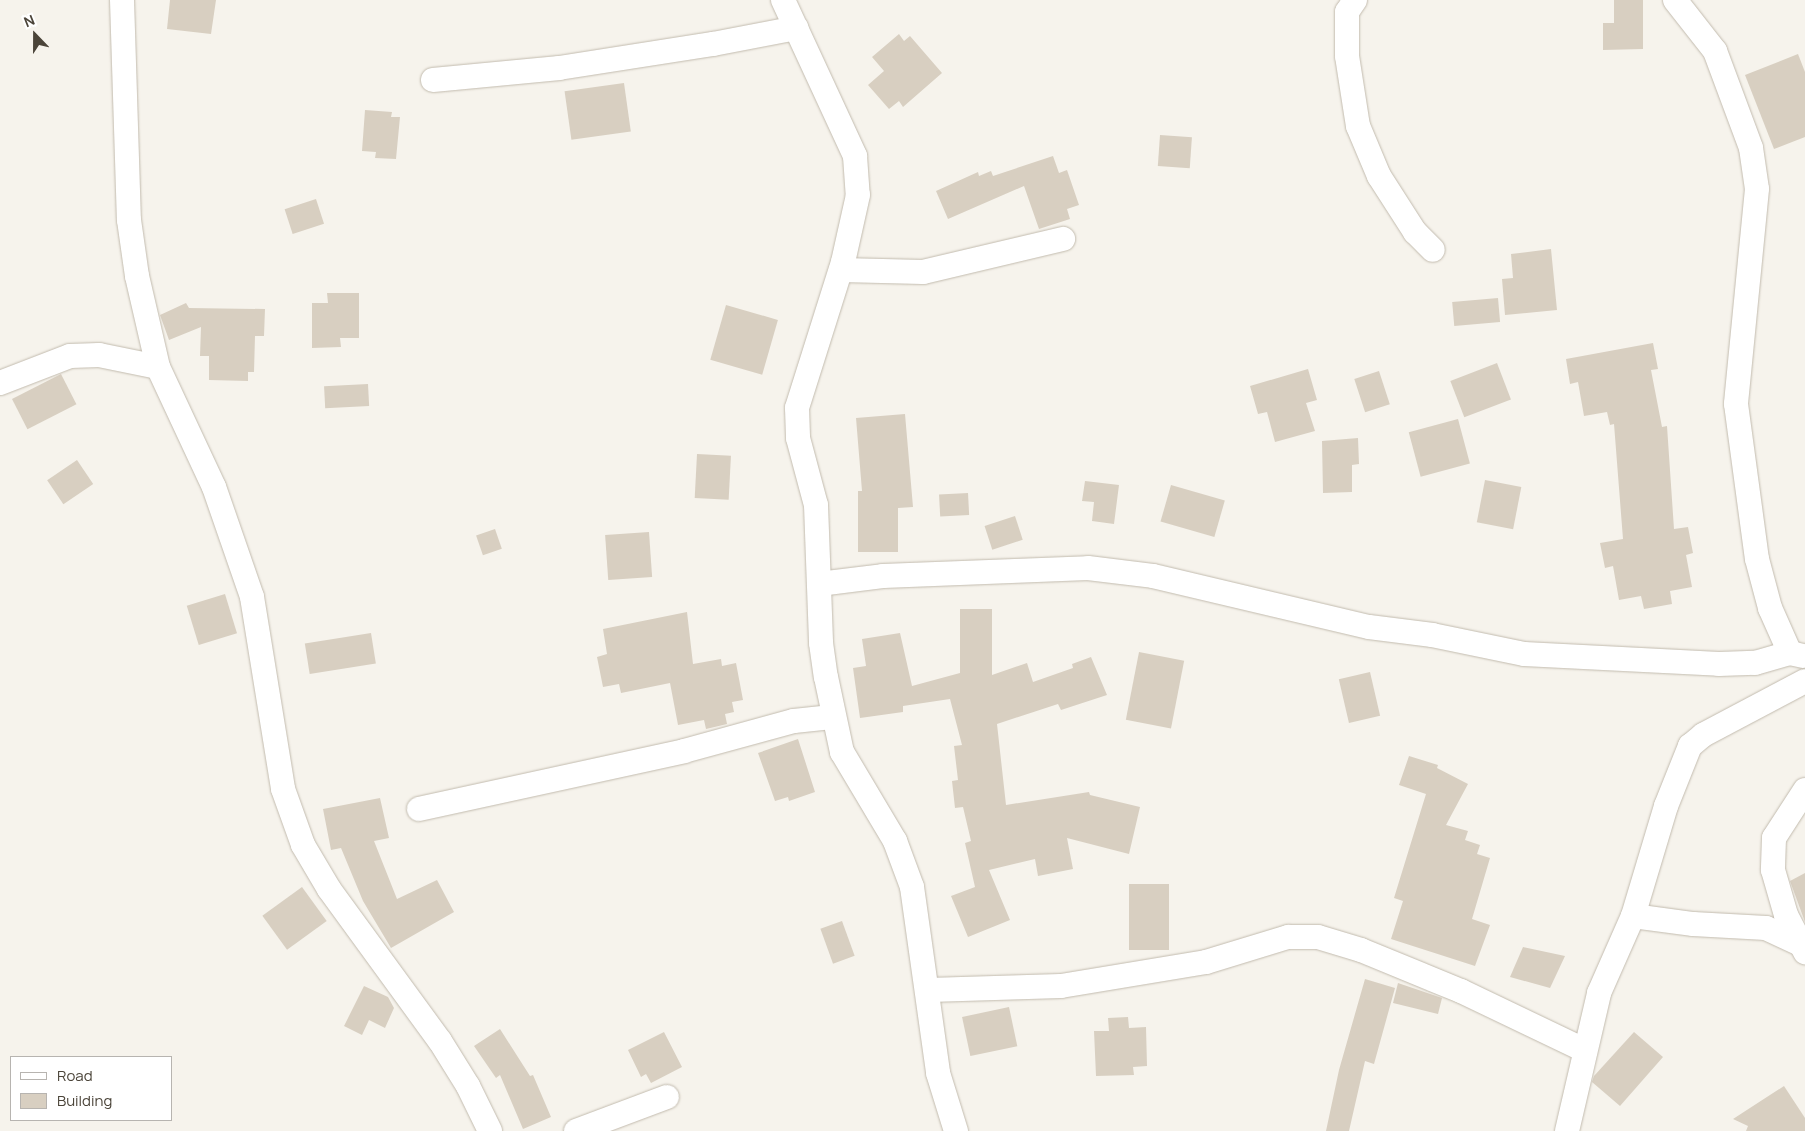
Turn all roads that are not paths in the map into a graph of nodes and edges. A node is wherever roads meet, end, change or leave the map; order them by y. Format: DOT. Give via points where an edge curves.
graph roads {
  1 [pos="122,0"];
  2 [pos="783,0"];
  3 [pos="1355,0"];
  4 [pos="1675,0"];
  5 [pos="796,28"];
  6 [pos="433,80"];
  7 [pos="1063,239"];
  8 [pos="1433,250"];
  9 [pos="841,270"];
  10 [pos="158,367"];
  11 [pos="0,383"];
  12 [pos="819,584"];
  13 [pos="1797,655"];
  14 [pos="1805,680"];
  15 [pos="832,717"];
  16 [pos="1805,790"];
  17 [pos="419,809"];
  18 [pos="1633,916"];
  19 [pos="1802,948"];
  20 [pos="929,990"];
  21 [pos="1584,1050"];
  22 [pos="667,1097"];
  23 [pos="490,1131"];
  24 [pos="576,1131"];
  25 [pos="956,1131"];
  26 [pos="1567,1131"];
  1 -- 10 [label="street" via="130,220 137,276"];
  2 -- 5 [label="street"];
  3 -- 8 [label="street" via="1347,12 1347,56 1358,126 1379,176 1415,232"];
  4 -- 13 [label="street" via="1715,51 1751,148 1757,189 1736,404 1757,559 1770,608"];
  5 -- 6 [label="street" via="559,68"];
  5 -- 9 [label="street" via="855,156 858,195"];
  7 -- 9 [label="street" via="923,272"];
  9 -- 12 [label="street" via="797,408 798,438 816,505"];
  10 -- 11 [label="street" via="107,356 70,356"];
  10 -- 23 [label="street" via="214,487 252,597 283,789 303,845 329,889 440,1041 468,1086"];
  12 -- 13 [label="street" via="882,576 1088,568 1153,576 1369,627 1432,635 1524,654 1718,664 1756,663"];
  12 -- 15 [label="street" via="821,643"];
  14 -- 18 [label="street" via="1704,735 1690,746 1666,806"];
  15 -- 17 [label="street" via="794,721 684,750"];
  15 -- 20 [label="street" via="842,752 895,841 909,878"];
  16 -- 19 [label="street" via="1774,838 1773,870 1786,915"];
  18 -- 19 [label="street" via="1693,924 1766,928"];
  18 -- 21 [label="street" via="1600,993"];
  20 -- 21 [label="street" via="1061,986 1206,962 1288,937 1318,937 1361,950 1461,991"];
  20 -- 25 [label="street" via="929,1022 938,1073"];
  21 -- 26 [label="street"];
  22 -- 24 [label="street"];
}
